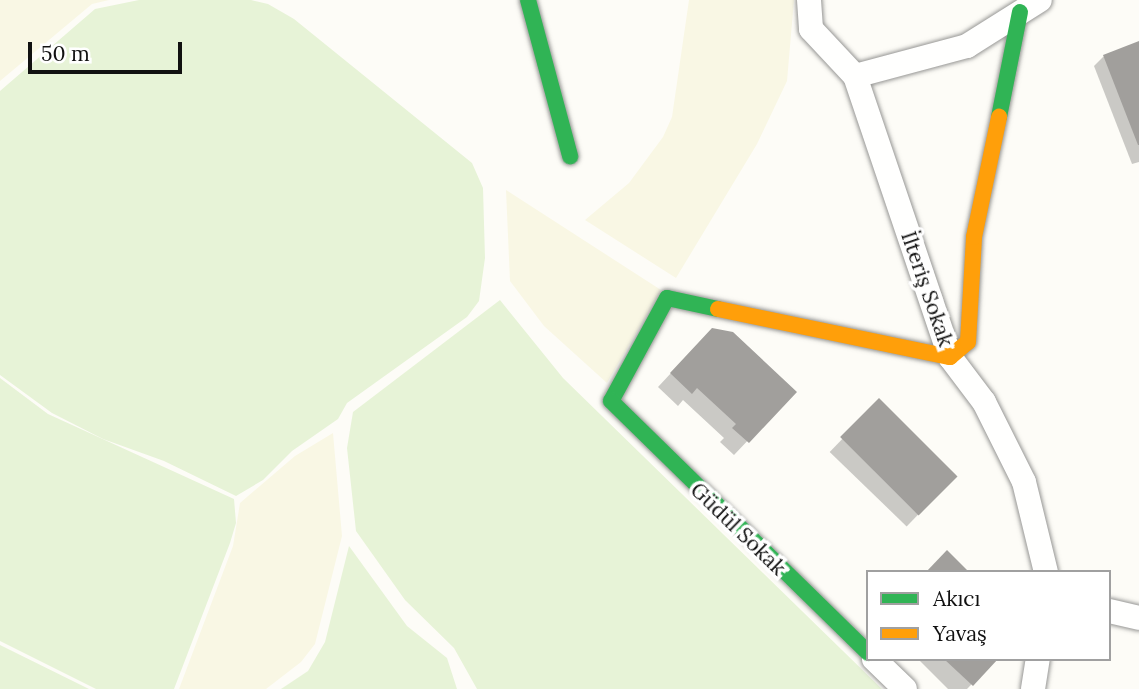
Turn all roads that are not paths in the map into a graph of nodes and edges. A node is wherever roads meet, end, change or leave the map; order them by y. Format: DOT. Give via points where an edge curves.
graph roads {
  1 [pos="528,0"];
  2 [pos="809,0"];
  3 [pos="1030,6"];
  4 [pos="855,76"];
  5 [pos="570,156"];
  6 [pos="950,356"];
  7 [pos="1046,570"];
  8 [pos="1111,611"];
  9 [pos="1139,618"];
  10 [pos="866,651"];
  11 [pos="876,661"];
  12 [pos="1038,661"];
  13 [pos="905,689"];
  14 [pos="1033,689"];
  1 -- 5 [label="street"];
  2 -- 4 [label="street" via="811,30"];
  3 -- 4 [label="street" via="967,46"];
  3 -- 6 [label="street" via="974,237 968,342"];
  4 -- 6 [label="street, İlteriş Sokak"];
  6 -- 7 [label="street, İlteriş Sokak" via="984,402 1024,482"];
  6 -- 10 [label="street, Güdül Sokak" via="667,298 611,401"];
  8 -- 9 [label="street"];
  11 -- 13 [label="street"];
  12 -- 14 [label="street"];
}
